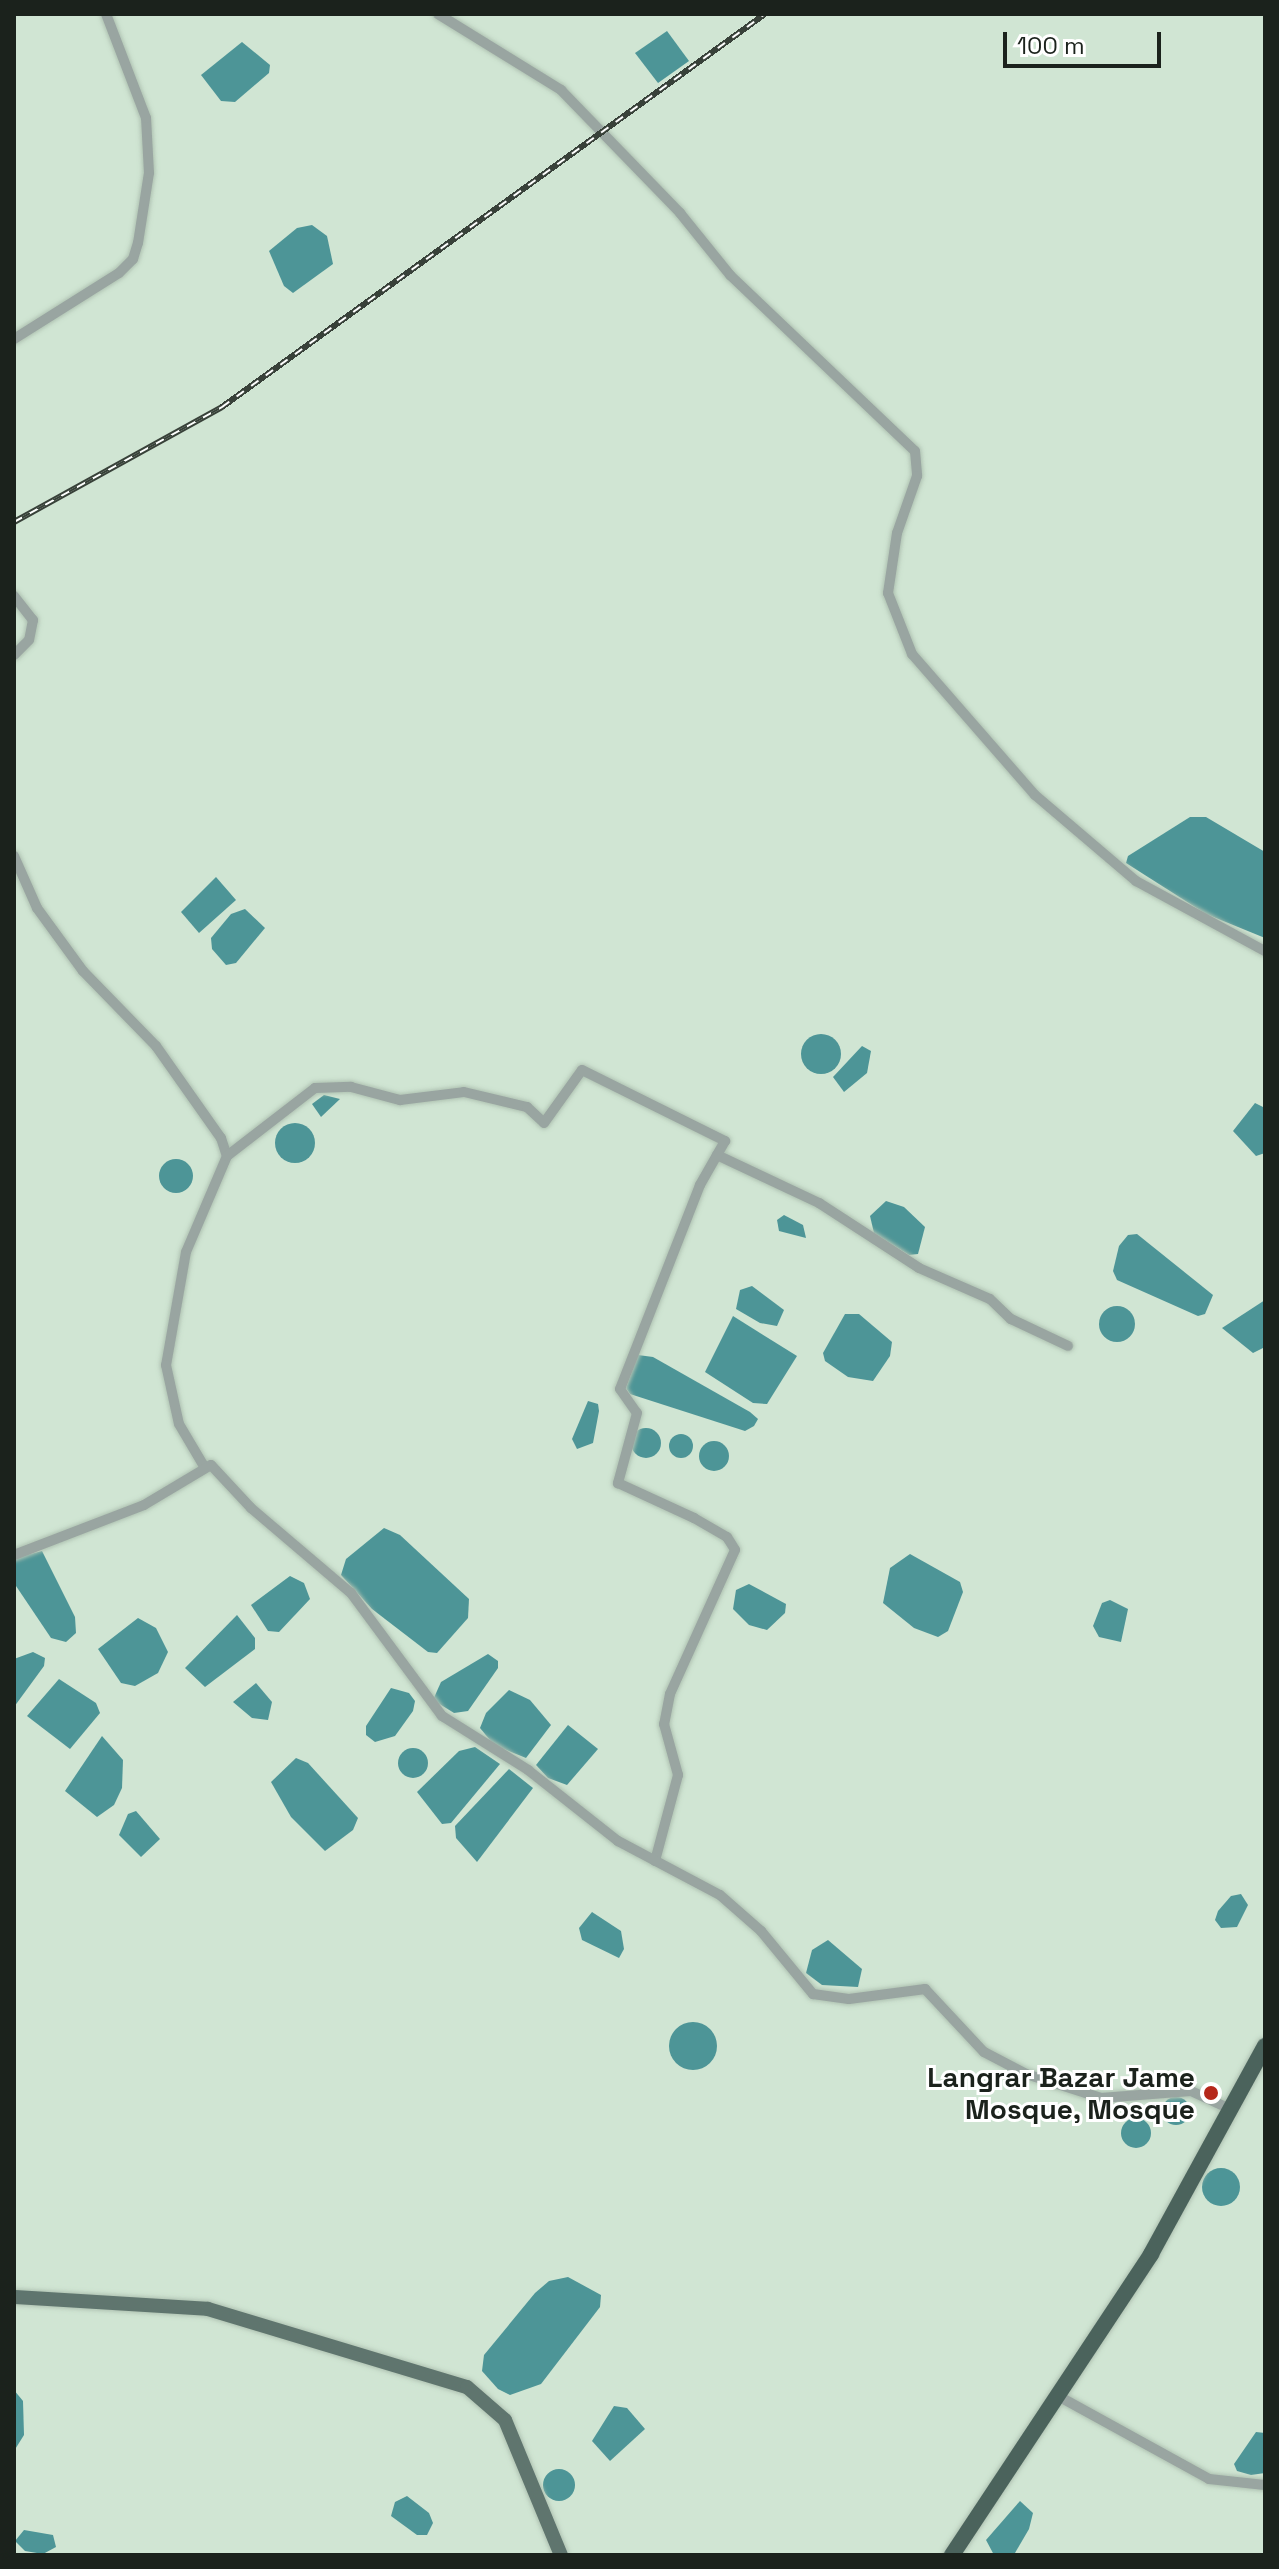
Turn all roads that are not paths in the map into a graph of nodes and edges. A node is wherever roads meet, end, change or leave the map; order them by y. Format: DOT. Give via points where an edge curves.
graph roads {
  1 [pos="106,14"];
  2 [pos="438,14"];
  3 [pos="14,339"];
  4 [pos="14,596"];
  5 [pos="14,655"];
  6 [pos="14,856"];
  7 [pos="1265,951"];
  8 [pos="717,1155"];
  9 [pos="227,1156"];
  10 [pos="1068,1346"];
  11 [pos="205,1468"];
  12 [pos="14,1555"];
  13 [pos="655,1861"];
  14 [pos="1265,2046"];
  15 [pos="1230,2109"];
  16 [pos="14,2297"];
  17 [pos="1060,2397"];
  18 [pos="1265,2485"];
  19 [pos="561,2555"];
  20 [pos="952,2555"];
  1 -- 3 [label="street" via="146,118 149,173 138,243 133,259 119,273"];
  2 -- 7 [label="street" via="561,90 680,213 730,275 915,451 917,476 897,533 888,593 912,654 1035,795 1136,881"];
  4 -- 5 [label="street" via="33,620 29,640"];
  6 -- 9 [label="street" via="37,908 83,971 156,1046 221,1138"];
  8 -- 9 [label="street" via="725,1141 582,1070 544,1123 527,1107 464,1092 400,1100 351,1087 315,1088"];
  8 -- 10 [label="street" via="819,1203 919,1268 990,1299 1011,1319"];
  8 -- 13 [label="street" via="700,1185 620,1389 637,1413 618,1483 694,1518 727,1537 735,1550 670,1694 664,1724 678,1775"];
  9 -- 11 [label="street" via="186,1252 166,1365 179,1424"];
  11 -- 12 [label="street" via="144,1505"];
  11 -- 13 [label="street" via="211,1465 224,1475 251,1508 351,1593 442,1716 528,1770 618,1841"];
  13 -- 15 [label="street" via="720,1895 761,1931 813,1994 849,1999 925,1989 984,2052 1026,2074 1101,2098 1191,2091"];
  14 -- 15 [label="highway"];
  15 -- 17 [label="highway" via="1151,2254"];
  16 -- 19 [label="main road" via="208,2309 467,2387 505,2420"];
  17 -- 18 [label="street" via="1209,2479"];
  17 -- 20 [label="highway"];
}
